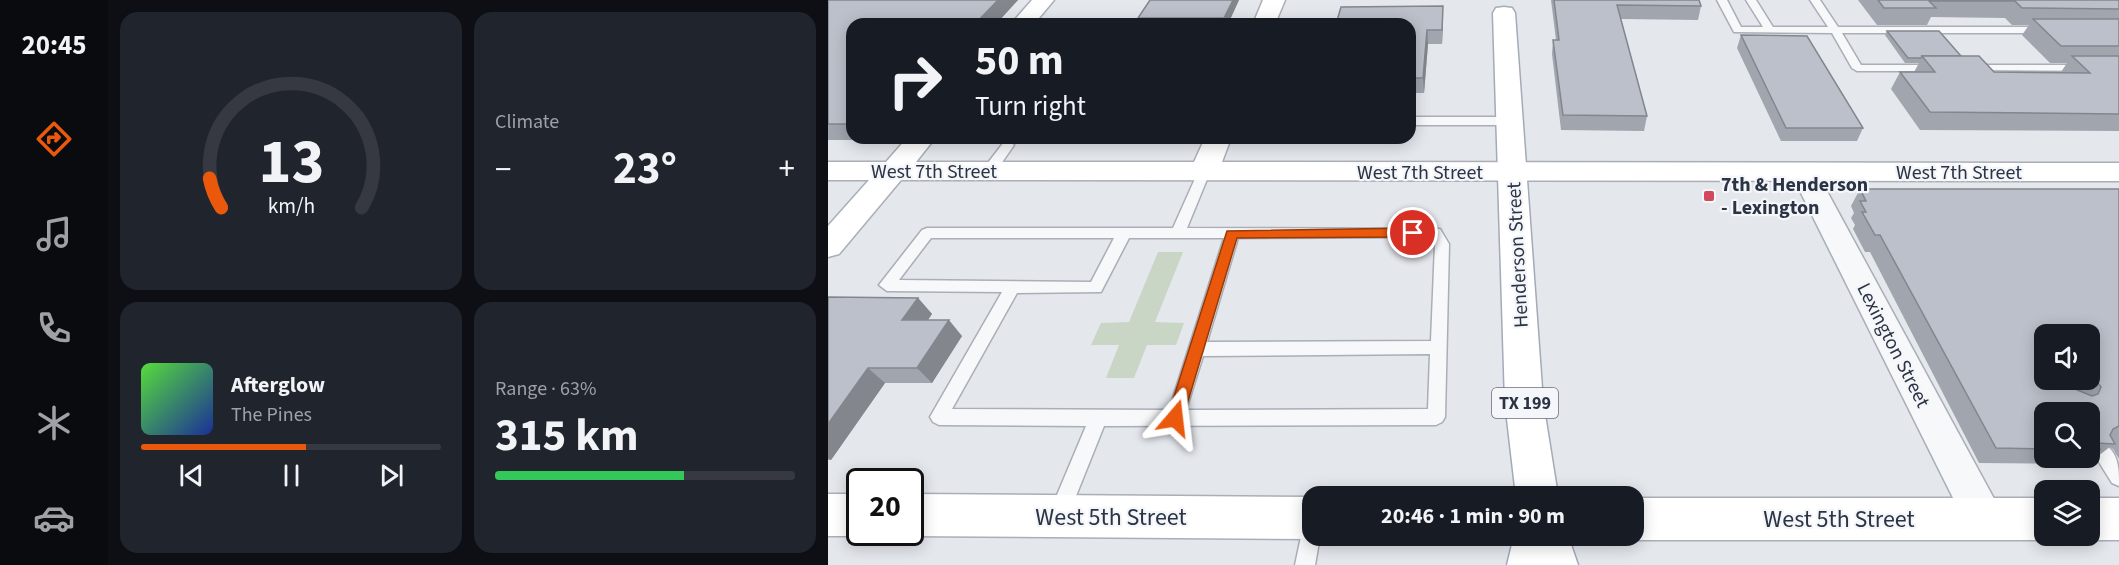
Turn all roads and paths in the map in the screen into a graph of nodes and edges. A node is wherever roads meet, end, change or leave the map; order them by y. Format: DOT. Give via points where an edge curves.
graph roads {
  1 [pos="1043,0"];
  2 [pos="1274,0"];
  3 [pos="1722,0"];
  4 [pos="1752,0"];
  5 [pos="1815,0"];
  6 [pos="1503,4"];
  7 [pos="1027,18"];
  8 [pos="1266,18"];
  9 [pos="1770,30"];
  10 [pos="1835,30"];
  11 [pos="2060,30"];
  12 [pos="1952,68"];
  13 [pos="1964,68"];
  14 [pos="2119,68"];
  15 [pos="1416,121"];
  16 [pos="1509,121"];
  17 [pos="917,144"];
  18 [pos="1216,144"];
  19 [pos="1008,145"];
  20 [pos="828,171"];
  21 [pos="893,171"];
  22 [pos="989,171"];
  23 [pos="1803,171"];
  24 [pos="1204,172"];
  25 [pos="1512,172"];
  26 [pos="2119,172"];
  27 [pos="1124,233"];
  28 [pos="1179,233"];
  29 [pos="1232,234"];
  30 [pos="828,246"];
  31 [pos="1014,285"];
  32 [pos="1439,347"];
  33 [pos="1196,349"];
  34 [pos="1098,418"];
  35 [pos="1175,418"];
  36 [pos="2101,451"];
  37 [pos="2119,477"];
  38 [pos="1536,486"];
  39 [pos="828,515"];
  40 [pos="846,515"];
  41 [pos="924,515"];
  42 [pos="1058,517"];
  43 [pos="1302,518"];
  44 [pos="1644,519"];
  45 [pos="1984,519"];
  46 [pos="2034,519"];
  47 [pos="2100,519"];
  48 [pos="2119,519"];
  49 [pos="1308,546"];
  50 [pos="1534,546"];
  51 [pos="1549,546"];
  52 [pos="1305,565"];
  53 [pos="1529,565"];
  54 [pos="1556,565"];
  1 -- 7 [label="main road"];
  2 -- 8 [label="main road"];
  3 -- 9 [label="lane" via="1738,30"];
  4 -- 9 [label="lane"];
  5 -- 10 [label="lane"];
  6 -- 16 [label="main road, Henderson Street / TX 199"];
  9 -- 10 [label="lane"];
  10 -- 11 [label="lane"];
  10 -- 12 [label="lane" via="1857,68"];
  13 -- 14 [label="lane"];
  15 -- 16 [label="lane"];
  16 -- 25 [label="main road, Henderson Street / TX 199"];
  17 -- 21 [label="main road"];
  18 -- 24 [label="main road"];
  19 -- 22 [label="lane"];
  20 -- 21 [label="main road, West 7th Street"];
  21 -- 22 [label="main road, West 7th Street"];
  21 -- 30 [label="main road"];
  22 -- 24 [label="main road, West 7th Street"];
  23 -- 25 [label="main road, West 7th Street"];
  23 -- 26 [label="main road, West 7th Street"];
  23 -- 45 [label="street, Lexington Street"];
  24 -- 25 [label="main road, West 7th Street"];
  24 -- 28 [label="lane"];
  25 -- 38 [label="main road, Henderson Street / TX 199" via="1524,402"];
  27 -- 28 [label="lane"];
  27 -- 31 [label="lane" via="1096,288"];
  27 -- 31 [label="lane" via="927,233 886,285"];
  28 -- 29 [label="lane"];
  29 -- 32 [label="lane" via="1435,232 1442,244"];
  29 -- 33 [label="lane"];
  31 -- 34 [label="lane" via="939,417"];
  32 -- 33 [label="lane"];
  32 -- 35 [label="lane" via="1436,417"];
  33 -- 35 [label="lane"];
  34 -- 35 [label="lane"];
  34 -- 42 [label="lane"];
  36 -- 37 [label="lane"];
  39 -- 40 [label="main road"];
  41 -- 42 [label="main road, West 5th Street"];
  42 -- 43 [label="main road, West 5th Street"];
  44 -- 45 [label="main road, West 5th Street"];
  45 -- 46 [label="main road, West 5th Street"];
  47 -- 48 [label="main road"];
  49 -- 52 [label="lane"];
  50 -- 53 [label="main road"];
  51 -- 54 [label="main road"];
}
